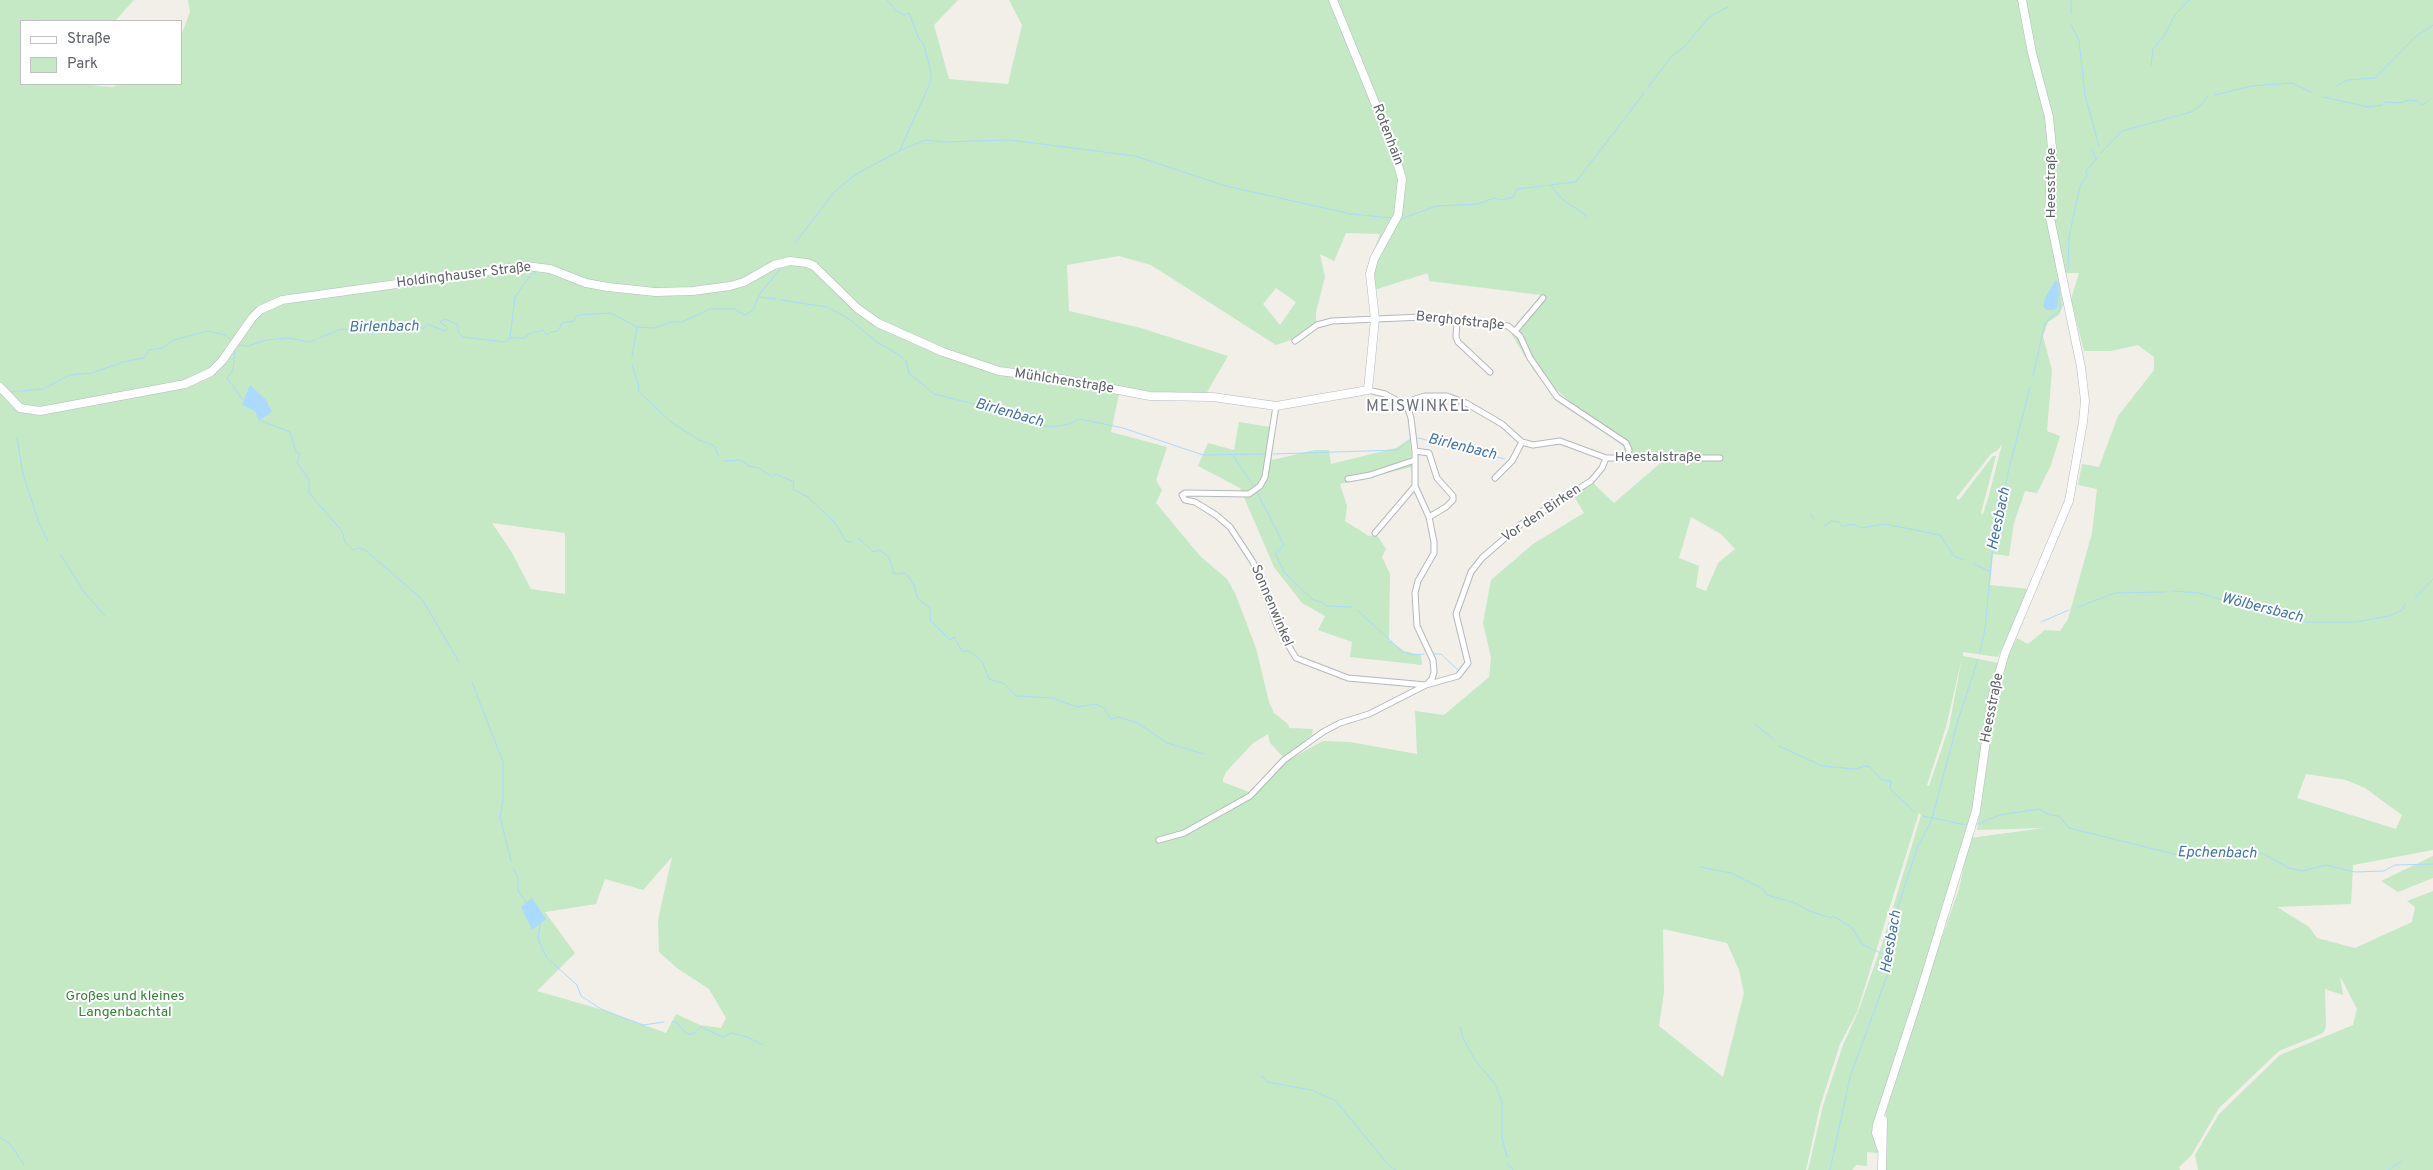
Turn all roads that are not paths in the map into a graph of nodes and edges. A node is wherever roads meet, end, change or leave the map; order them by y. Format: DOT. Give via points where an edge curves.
graph roads {
  1 [pos="1333,0"];
  2 [pos="2022,0"];
  3 [pos="790,261"];
  4 [pos="1543,298"];
  5 [pos="1375,319"];
  6 [pos="1457,320"];
  7 [pos="1516,330"];
  8 [pos="1295,341"];
  9 [pos="1490,372"];
  10 [pos="2,389"];
  11 [pos="1368,390"];
  12 [pos="1276,406"];
  13 [pos="1408,406"];
  14 [pos="1522,442"];
  15 [pos="1415,451"];
  16 [pos="1606,458"];
  17 [pos="1627,458"];
  18 [pos="1720,458"];
  19 [pos="1415,460"];
  20 [pos="1495,478"];
  21 [pos="1348,479"];
  22 [pos="1415,486"];
  23 [pos="1429,517"];
  24 [pos="1375,533"];
  25 [pos="1426,685"];
  26 [pos="1159,840"];
  27 [pos="1882,1170"];
  1 -- 5 [label="street, Rotenhain" via="1391,142 1402,179 1398,215 1374,259 1370,274"];
  2 -- 27 [label="street, Heesstraße" via="2046,104 2052,148 2049,213 2085,401 2073,488 2003,661 1992,698 1976,810 1882,1112"];
  3 -- 10 [label="street, Holdinghauser Straße" via="774,265 744,282 693,291 655,292 608,287 586,283 550,269 526,266 282,300 260,310 211,372 186,384 40,411 20,408"];
  3 -- 12 [label="street, Mühlchenstraße" via="814,266 857,308 878,323 985,367 1150,396 1213,397"];
  4 -- 7 [label="street"];
  5 -- 6 [label="street, Berghofstraße" via="1422,317"];
  5 -- 8 [label="street, Berghofstraße" via="1317,325"];
  5 -- 11 [label="street, Rotenhain"];
  6 -- 7 [label="street, Berghofstraße" via="1508,326"];
  6 -- 9 [label="street" via="1458,342"];
  7 -- 17 [label="street, Berghofstraße" via="1530,358 1557,397 1626,442"];
  11 -- 12 [label="street, Mühlchenstraße"];
  11 -- 13 [label="street" via="1385,394"];
  12 -- 25 [label="street, Sonnenwinkel" via="1265,477 1260,486 1249,494 1186,493 1183,498 1196,502 1230,528 1253,562 1278,628 1296,658 1348,678"];
  13 -- 14 [label="street" via="1425,396 1454,398 1502,424"];
  13 -- 15 [label="street"];
  14 -- 16 [label="street, Heestalstraße" via="1533,445 1560,441"];
  14 -- 20 [label="street" via="1512,461"];
  15 -- 19 [label="street"];
  15 -- 23 [label="street" via="1429,453 1437,478 1453,496 1446,508"];
  16 -- 17 [label="street, Heestalstraße"];
  16 -- 25 [label="street, Vor den Birken" via="1591,481 1520,525 1475,566 1456,614 1468,663 1458,676"];
  17 -- 18 [label="street, Heestalstraße"];
  19 -- 21 [label="street"];
  19 -- 22 [label="street"];
  22 -- 23 [label="street"];
  22 -- 24 [label="street"];
  23 -- 25 [label="street" via="1434,553 1415,593 1417,626 1434,666 1432,679"];
  25 -- 26 [label="street" via="1369,714 1323,732 1279,765 1250,796 1184,833"];
}
